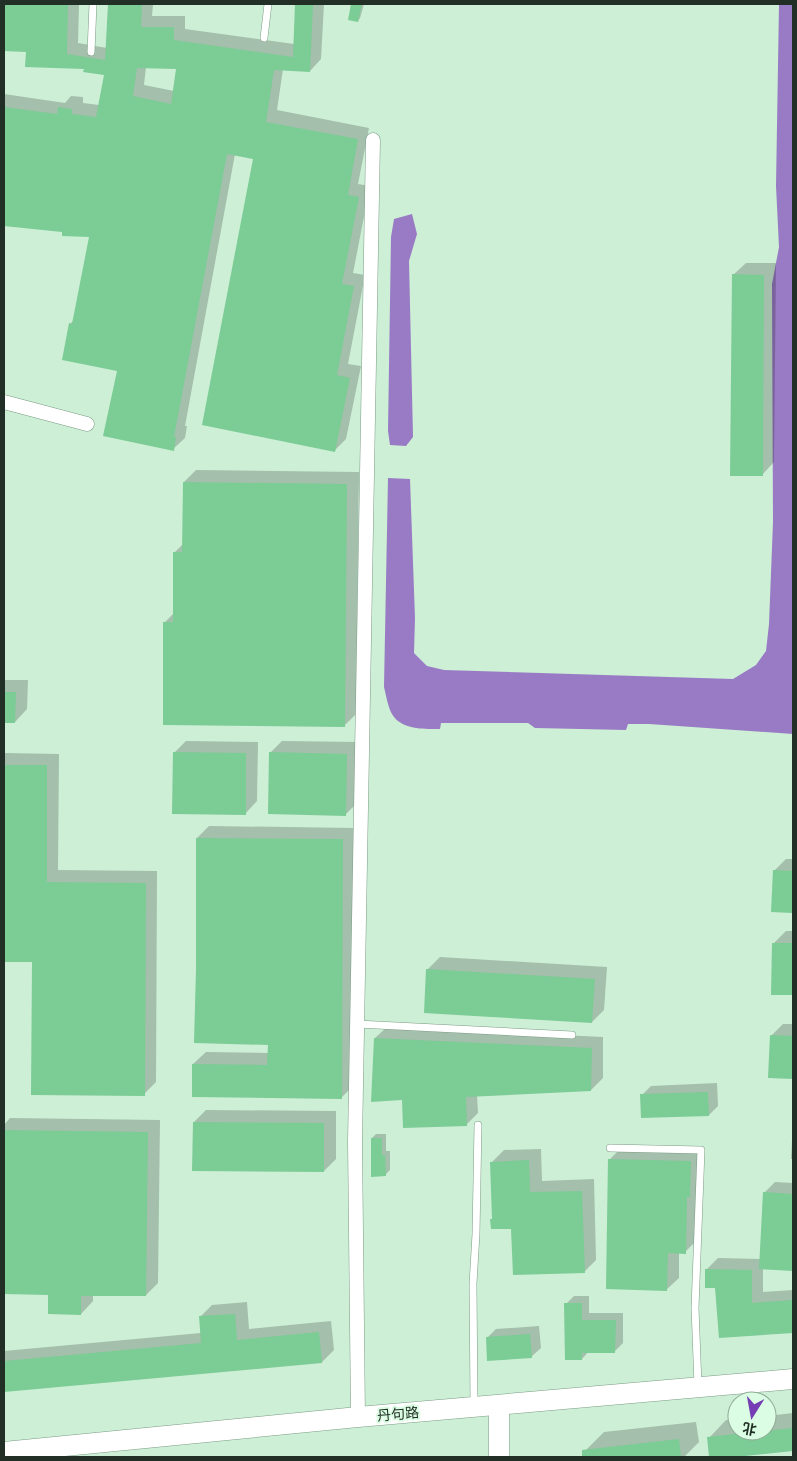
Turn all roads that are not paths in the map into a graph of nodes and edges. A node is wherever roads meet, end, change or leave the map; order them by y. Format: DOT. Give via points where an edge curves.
graph roads {
  1 [pos="93,4"];
  2 [pos="268,4"];
  3 [pos="264,38"];
  4 [pos="91,52"];
  5 [pos="373,140"];
  6 [pos="4,402"];
  7 [pos="86,424"];
  8 [pos="357,1024"];
  9 [pos="572,1035"];
  10 [pos="478,1126"];
  11 [pos="610,1148"];
  12 [pos="793,1379"];
  13 [pos="698,1388"];
  14 [pos="499,1406"];
  15 [pos="474,1408"];
  16 [pos="358,1417"];
  17 [pos="4,1452"];
  18 [pos="499,1457"];
  1 -- 4 [label="lane"];
  2 -- 3 [label="lane"];
  5 -- 8 [label="street"];
  6 -- 7 [label="street"];
  8 -- 9 [label="lane"];
  8 -- 16 [label="street"];
  10 -- 15 [label="lane" via="473,1284"];
  11 -- 13 [label="lane" via="700,1150 695,1308"];
  12 -- 13 [label="street, 丹句路"];
  13 -- 14 [label="street, 丹句路"];
  14 -- 15 [label="street, 丹句路"];
  14 -- 18 [label="street"];
  15 -- 16 [label="street, 丹句路"];
  16 -- 17 [label="street, 丹句路"];
}
